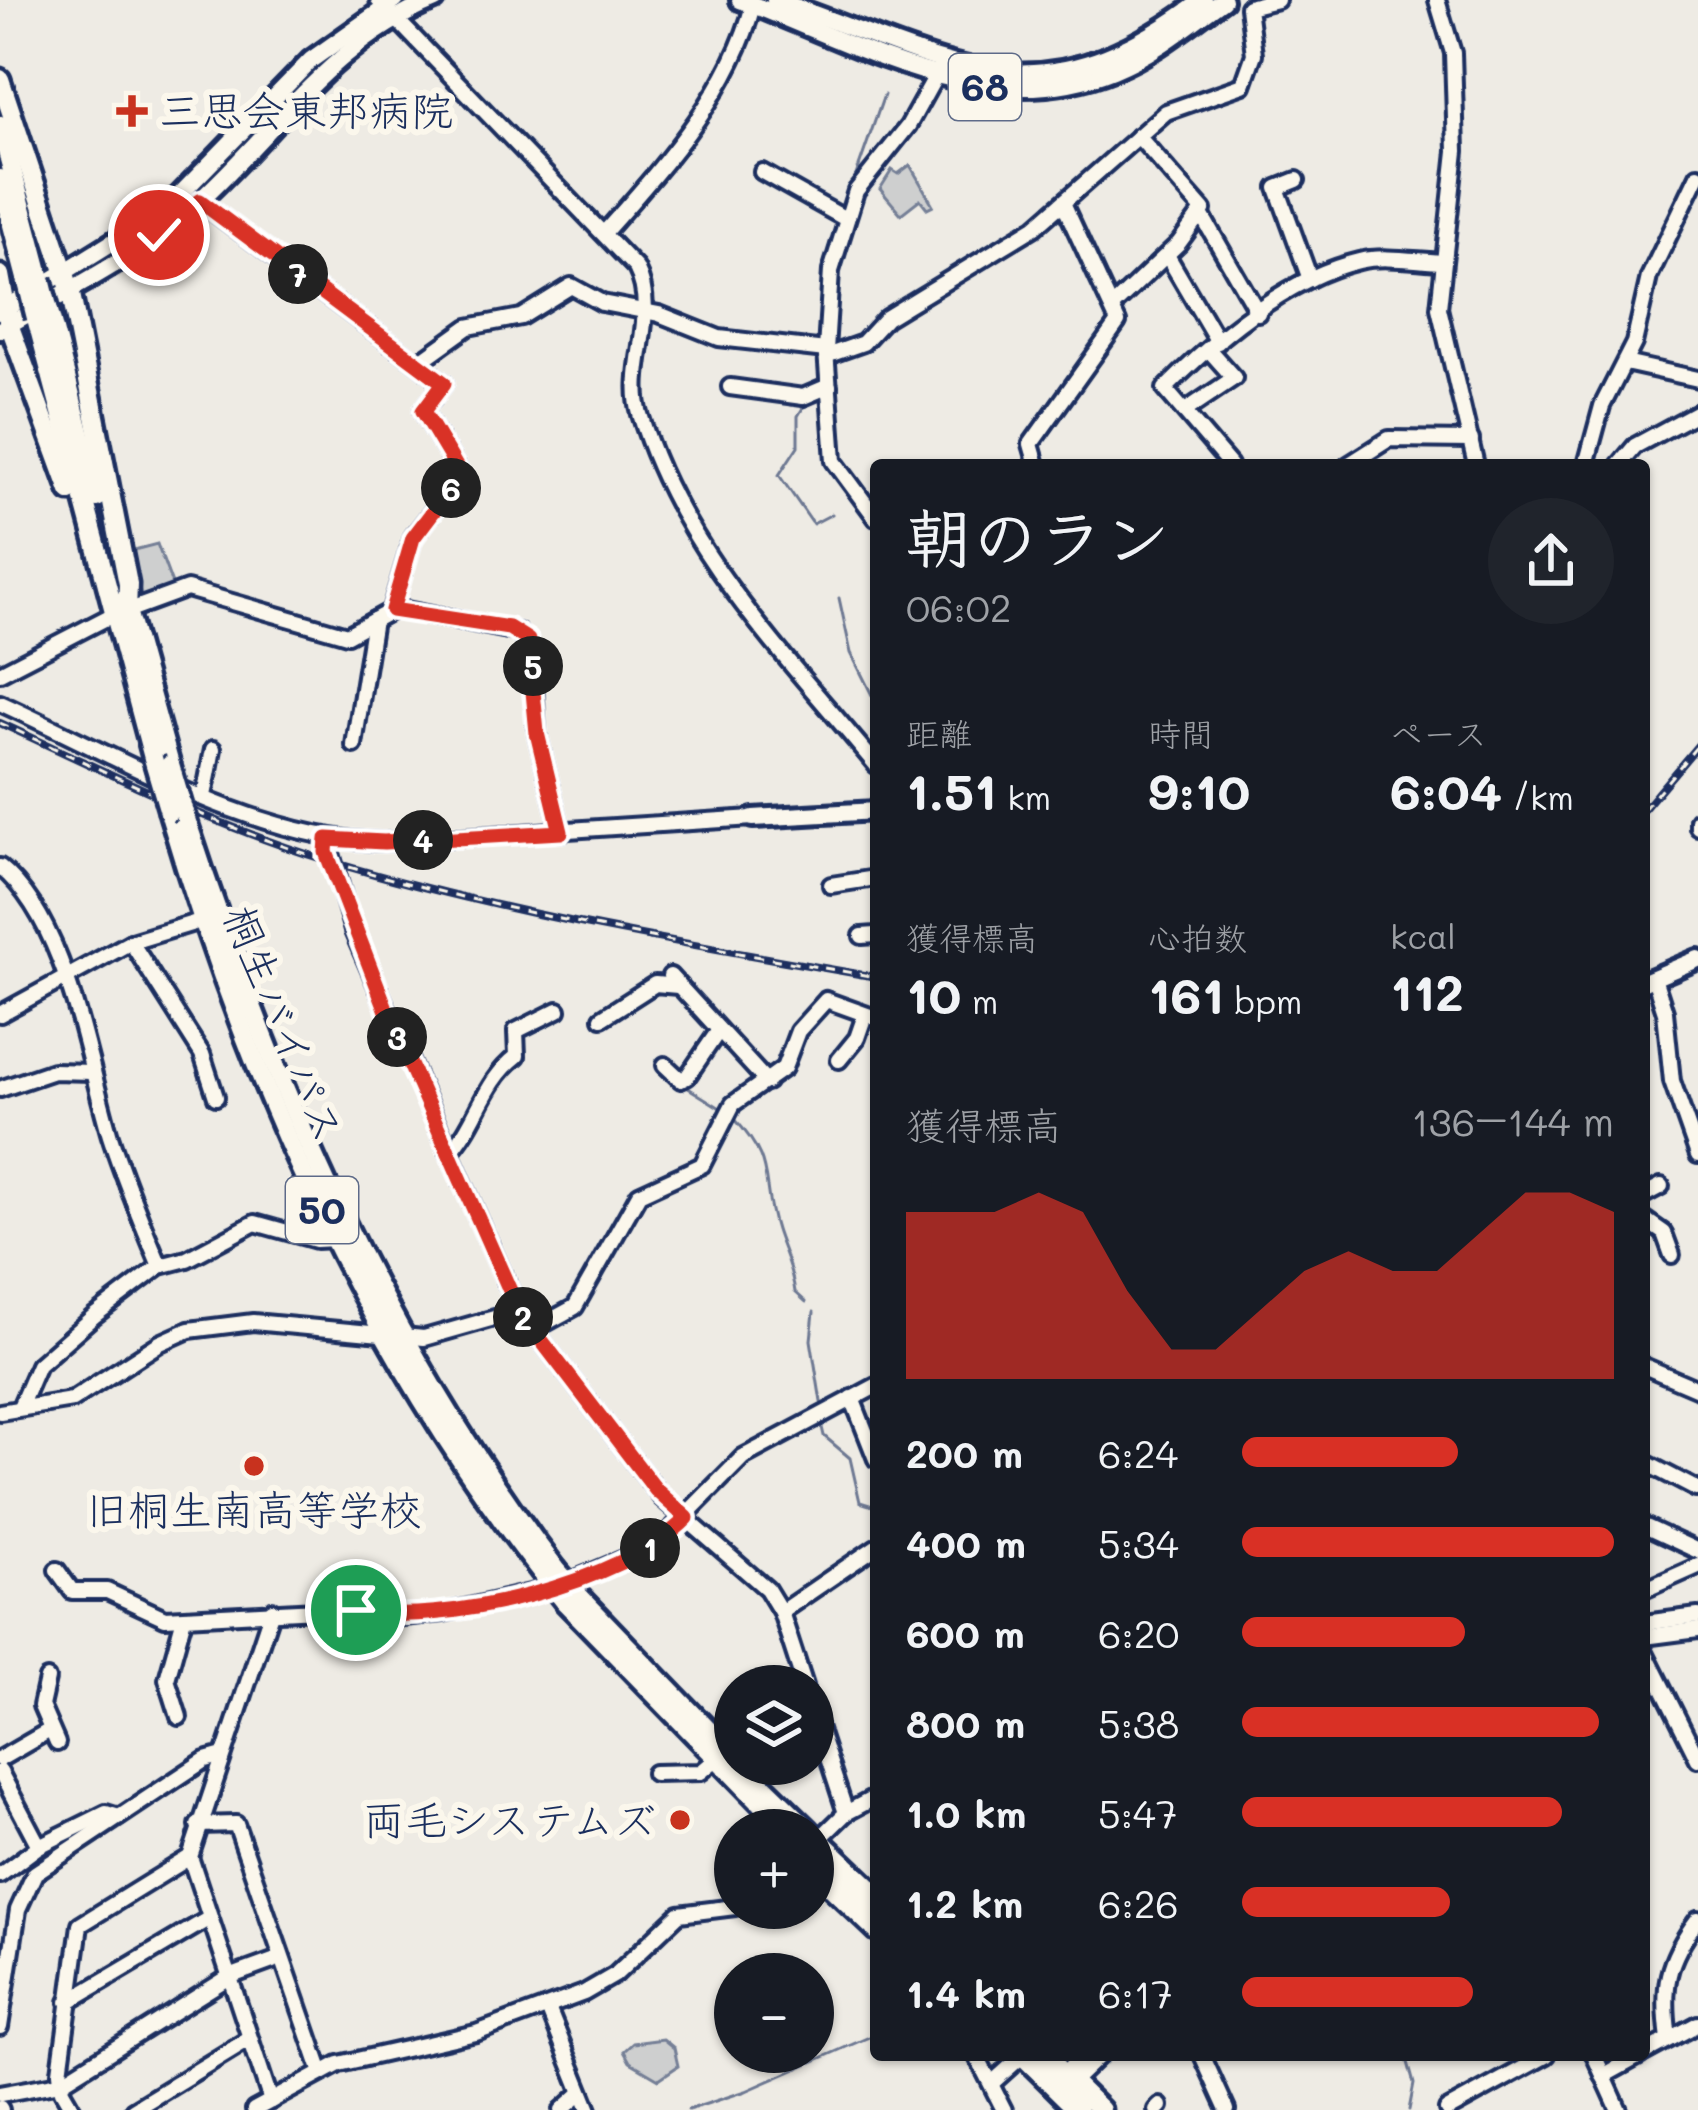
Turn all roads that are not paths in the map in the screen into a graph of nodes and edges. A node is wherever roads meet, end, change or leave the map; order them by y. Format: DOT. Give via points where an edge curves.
graph roads {
  1 [pos="435,0"];
  2 [pos="775,0"];
  3 [pos="1203,0"];
  4 [pos="1223,0"];
  5 [pos="1277,0"];
  6 [pos="1437,0"];
  7 [pos="747,3"];
  8 [pos="389,6"];
  9 [pos="940,67"];
  10 [pos="0,79"];
  11 [pos="0,125"];
  12 [pos="1138,136"];
  13 [pos="762,172"];
  14 [pos="1698,175"];
  15 [pos="0,179"];
  16 [pos="1297,180"];
  17 [pos="1693,200"];
  18 [pos="200,201"];
  19 [pos="1064,205"];
  20 [pos="1201,214"];
  21 [pos="844,218"];
  22 [pos="604,233"];
  23 [pos="1167,255"];
  24 [pos="1443,262"];
  25 [pos="0,275"];
  26 [pos="1310,279"];
  27 [pos="68,282"];
  28 [pos="34,283"];
  29 [pos="1114,304"];
  30 [pos="645,312"];
  31 [pos="1258,313"];
  32 [pos="4,319"];
  33 [pos="1214,346"];
  34 [pos="826,353"];
  35 [pos="418,363"];
  36 [pos="1625,363"];
  37 [pos="1698,379"];
  38 [pos="829,386"];
  39 [pos="730,387"];
  40 [pos="1184,411"];
  41 [pos="1698,412"];
  42 [pos="1471,440"];
  43 [pos="1035,459"];
  44 [pos="1225,459"];
  45 [pos="1361,459"];
  46 [pos="1475,459"];
  47 [pos="1588,459"];
  48 [pos="1624,459"];
  49 [pos="870,510"];
  50 [pos="392,610"];
  51 [pos="121,613"];
  52 [pos="374,620"];
  53 [pos="0,673"];
  54 [pos="0,704"];
  55 [pos="354,745"];
  56 [pos="213,749"];
  57 [pos="870,758"];
  58 [pos="203,796"];
  59 [pos="870,811"];
  60 [pos="753,818"];
  61 [pos="561,832"];
  62 [pos="327,839"];
  63 [pos="0,867"];
  64 [pos="870,879"];
  65 [pos="831,885"];
  66 [pos="210,918"];
  67 [pos="131,942"];
  68 [pos="1698,959"];
  69 [pos="65,980"];
  70 [pos="1650,980"];
  71 [pos="1650,982"];
  72 [pos="558,1010"];
  73 [pos="0,1014"];
  74 [pos="870,1017"];
  75 [pos="602,1018"];
  76 [pos="717,1033"];
  77 [pos="839,1060"];
  78 [pos="664,1065"];
  79 [pos="92,1072"];
  80 [pos="767,1082"];
  81 [pos="0,1090"];
  82 [pos="216,1097"];
  83 [pos="448,1153"];
  84 [pos="1698,1155"];
  85 [pos="1661,1186"];
  86 [pos="1650,1192"];
  87 [pos="1650,1224"];
  88 [pos="1660,1231"];
  89 [pos="1650,1237"];
  90 [pos="335,1239"];
  91 [pos="1672,1255"];
  92 [pos="160,1265"];
  93 [pos="519,1311"];
  94 [pos="533,1330"];
  95 [pos="392,1335"];
  96 [pos="1650,1369"];
  97 [pos="870,1389"];
  98 [pos="1698,1389"];
  99 [pos="852,1398"];
  100 [pos="20,1407"];
  101 [pos="0,1412"];
  102 [pos="870,1444"];
  103 [pos="1650,1465"];
  104 [pos="1696,1489"];
  105 [pos="687,1518"];
  106 [pos="1650,1529"];
  107 [pos="1698,1550"];
  108 [pos="870,1551"];
  109 [pos="1698,1566"];
  110 [pos="57,1570"];
  111 [pos="1650,1587"];
  112 [pos="272,1610"];
  113 [pos="781,1612"];
  114 [pos="1698,1616"];
  115 [pos="184,1618"];
  116 [pos="1650,1622"];
  117 [pos="1698,1630"];
  118 [pos="1650,1635"];
  119 [pos="1650,1662"];
  120 [pos="798,1665"];
  121 [pos="46,1679"];
  122 [pos="179,1717"];
  123 [pos="714,1745"];
  124 [pos="223,1756"];
  125 [pos="0,1759"];
  126 [pos="1698,1759"];
  127 [pos="714,1767"];
  128 [pos="0,1772"];
  129 [pos="654,1773"];
  130 [pos="834,1776"];
  131 [pos="750,1785"];
  132 [pos="755,1785"];
  133 [pos="870,1800"];
  134 [pos="770,1809"];
  135 [pos="780,1809"];
  136 [pos="846,1813"];
  137 [pos="119,1817"];
  138 [pos="834,1824"];
  139 [pos="198,1826"];
  140 [pos="39,1846"];
  141 [pos="190,1857"];
  142 [pos="834,1858"];
  143 [pos="834,1865"];
  144 [pos="0,1875"];
  145 [pos="870,1889"];
  146 [pos="834,1893"];
  147 [pos="870,1909"];
  148 [pos="714,1910"];
  149 [pos="208,1919"];
  150 [pos="1698,1919"];
  151 [pos="870,1927"];
  152 [pos="281,1958"];
  153 [pos="229,1976"];
  154 [pos="68,2002"];
  155 [pos="548,2008"];
  156 [pos="1698,2024"];
  157 [pos="0,2026"];
  158 [pos="249,2039"];
  159 [pos="1669,2039"];
  160 [pos="1650,2050"];
  161 [pos="979,2061"];
  162 [pos="1016,2061"];
  163 [pos="1031,2061"];
  164 [pos="1049,2061"];
  165 [pos="1077,2061"];
  166 [pos="1092,2061"];
  167 [pos="1205,2061"];
  168 [pos="1536,2061"];
  169 [pos="1597,2061"];
  170 [pos="1630,2061"];
  171 [pos="322,2073"];
  172 [pos="1603,2076"];
  173 [pos="1064,2082"];
  174 [pos="60,2083"];
  175 [pos="992,2083"];
  176 [pos="0,2094"];
  177 [pos="580,2094"];
  178 [pos="271,2101"];
  179 [pos="73,2110"];
  180 [pos="134,2110"];
  181 [pos="254,2110"];
  182 [pos="562,2110"];
  183 [pos="589,2110"];
  184 [pos="1004,2110"];
  185 [pos="1078,2110"];
  186 [pos="1101,2110"];
  187 [pos="1227,2110"];
  188 [pos="1447,2110"];
  189 [pos="1619,2110"];
  1 -- 8 [label="main road"];
  2 -- 9 [label="main road, 68"];
  3 -- 9 [label="main road, 68" via="1131,49 1078,69 1007,74"];
  4 -- 9 [label="main road, 68" via="1142,57 1085,80 998,88"];
  5 -- 12 [label="street" via="1248,8 1254,54 1244,85 1178,105"];
  6 -- 24 [label="street" via="1453,53 1456,151"];
  7 -- 9 [label="main road, 68"];
  7 -- 22 [label="street" via="742,41 709,103"];
  8 -- 18 [label="main road"];
  8 -- 22 [label="street"];
  8 -- 27 [label="main road" via="311,60 166,209"];
  9 -- 21 [label="street"];
  10 -- 27 [label="highway, 50"];
  11 -- 28 [label="highway, 桐生バイパス / 50"];
  12 -- 19 [label="street"];
  12 -- 20 [label="street" via="1202,203"];
  13 -- 21 [label="street"];
  14 -- 17 [label="street"];
  15 -- 28 [label="highway, 桐生バイパス / 50"];
  16 -- 26 [label="street" via="1276,188"];
  17 -- 36 [label="street" via="1649,277"];
  18 -- 27 [label="main road" via="159,235"];
  18 -- 35 [label="street"];
  19 -- 29 [label="street"];
  19 -- 34 [label="street" via="886,318 863,343"];
  20 -- 23 [label="street"];
  20 -- 31 [label="street"];
  21 -- 34 [label="street"];
  22 -- 30 [label="street" via="639,272"];
  23 -- 29 [label="street"];
  23 -- 33 [label="street"];
  24 -- 26 [label="street" via="1363,260"];
  24 -- 42 [label="street" via="1439,308"];
  25 -- 32 [label="highway, 50"];
  26 -- 31 [label="street"];
  27 -- 32 [label="main road"];
  27 -- 51 [label="highway, 50" via="128,584"];
  28 -- 51 [label="highway, 桐生バイパス / 50, bridge"];
  29 -- 43 [label="street" via="1115,330 1030,444"];
  30 -- 34 [label="street" via="733,341"];
  30 -- 35 [label="street" via="571,286 521,317 468,327"];
  30 -- 57 [label="street" via="638,407 687,522"];
  31 -- 33 [label="street"];
  32 -- 51 [label="highway, 50" via="99,585"];
  33 -- 40 [label="street" via="1165,389"];
  33 -- 40 [label="street" via="1234,378"];
  34 -- 38 [label="street"];
  35 -- 50 [label="street" via="444,383 423,411 458,474 413,538"];
  36 -- 37 [label="street"];
  36 -- 47 [label="street"];
  38 -- 39 [label="street" via="802,397"];
  38 -- 49 [label="street" via="834,461"];
  40 -- 44 [label="street"];
  41 -- 48 [label="street"];
  42 -- 45 [label="street" via="1390,439"];
  42 -- 46 [label="street"];
  50 -- 52 [label="street"];
  50 -- 61 [label="street" via="509,628 528,640 537,733"];
  51 -- 52 [label="street" via="187,589 347,634"];
  51 -- 53 [label="street"];
  51 -- 66 [label="highway, 桐生バイパス / 50, bridge"];
  52 -- 55 [label="street"];
  54 -- 58 [label="street"];
  56 -- 58 [label="street"];
  58 -- 62 [label="street"];
  59 -- 60 [label="main road"];
  60 -- 61 [label="street"];
  61 -- 62 [label="street"];
  62 -- 83 [label="street" via="346,914"];
  63 -- 69 [label="street" via="31,898"];
  64 -- 65 [label="street"];
  66 -- 67 [label="street"];
  66 -- 90 [label="highway, 桐生バイパス / 50"];
  66 -- 95 [label="highway, 桐生バイパス / 50"];
  67 -- 69 [label="street"];
  67 -- 82 [label="street" via="202,1054"];
  68 -- 70 [label="main road"];
  69 -- 73 [label="street"];
  69 -- 79 [label="street"];
  71 -- 84 [label="street" via="1665,1012 1672,1081"];
  72 -- 83 [label="street" via="516,1031 517,1056 491,1078"];
  74 -- 77 [label="street"];
  74 -- 80 [label="street" via="822,1000 784,1068"];
  75 -- 76 [label="street" via="655,984 674,981"];
  76 -- 78 [label="street" via="687,1077"];
  76 -- 80 [label="street"];
  79 -- 81 [label="street" via="52,1071"];
  79 -- 92 [label="street"];
  80 -- 94 [label="street" via="733,1103 702,1165 639,1194 575,1307"];
  83 -- 93 [label="street"];
  85 -- 86 [label="street"];
  87 -- 88 [label="street"];
  88 -- 89 [label="street"];
  88 -- 91 [label="street"];
  90 -- 92 [label="street" via="255,1222"];
  90 -- 95 [label="highway, 桐生バイパス / 50"];
  92 -- 100 [label="street" via="38,1365"];
  93 -- 94 [label="street"];
  93 -- 95 [label="street" via="440,1337"];
  94 -- 105 [label="street" via="656,1490"];
  95 -- 100 [label="street" via="253,1322 189,1330 72,1400"];
  95 -- 123 [label="highway, 桐生バイパス / 50, bridge" via="444,1438 572,1599"];
  96 -- 98 [label="street"];
  97 -- 99 [label="street"];
  99 -- 102 [label="street"];
  99 -- 105 [label="street" via="751,1451"];
  100 -- 101 [label="street"];
  103 -- 104 [label="street"];
  105 -- 112 [label="street" via="655,1546 539,1592 403,1618"];
  105 -- 113 [label="street"];
  106 -- 107 [label="street"];
  108 -- 113 [label="street"];
  109 -- 111 [label="street"];
  110 -- 115 [label="street" via="72,1592 102,1589 146,1614"];
  112 -- 115 [label="street"];
  112 -- 124 [label="street"];
  113 -- 120 [label="street"];
  114 -- 116 [label="street"];
  115 -- 122 [label="street" via="167,1679"];
  117 -- 118 [label="street"];
  119 -- 126 [label="street"];
  121 -- 125 [label="street" via="40,1700 54,1736"];
  124 -- 137 [label="street"];
  124 -- 139 [label="street"];
  127 -- 129 [label="street"];
  128 -- 140 [label="street"];
  130 -- 136 [label="street"];
  131 -- 134 [label="highway, 桐生バイパス / 50"];
  132 -- 135 [label="highway, 桐生バイパス / 50"];
  133 -- 136 [label="street"];
  136 -- 138 [label="street"];
  137 -- 140 [label="street" via="106,1813"];
  137 -- 157 [label="street" via="35,1873 24,1891"];
  139 -- 141 [label="street"];
  139 -- 152 [label="street" via="236,1824"];
  140 -- 144 [label="street"];
  141 -- 149 [label="street"];
  141 -- 154 [label="street" via="80,1925"];
  142 -- 145 [label="highway, 桐生バイパス / 50"];
  143 -- 147 [label="highway, 桐生バイパス / 50"];
  146 -- 151 [label="street"];
  148 -- 155 [label="street" via="679,1914 608,1981"];
  149 -- 153 [label="street"];
  149 -- 154 [label="street"];
  150 -- 159 [label="street" via="1666,1970"];
  152 -- 153 [label="street"];
  152 -- 171 [label="street"];
  153 -- 158 [label="street"];
  153 -- 174 [label="street"];
  154 -- 174 [label="street"];
  155 -- 171 [label="street"];
  155 -- 177 [label="street"];
  156 -- 159 [label="street"];
  158 -- 178 [label="street"];
  158 -- 180 [label="street"];
  159 -- 160 [label="street"];
  161 -- 175 [label="street"];
  162 -- 175 [label="street"];
  163 -- 173 [label="highway"];
  164 -- 173 [label="highway"];
  165 -- 173 [label="street"];
  166 -- 173 [label="street"];
  167 -- 187 [label="street"];
  168 -- 188 [label="street"];
  169 -- 172 [label="street"];
  170 -- 172 [label="street"];
  171 -- 178 [label="street"];
  172 -- 189 [label="street"];
  173 -- 185 [label="highway"];
  173 -- 186 [label="highway"];
  174 -- 176 [label="street"];
  174 -- 179 [label="street"];
  175 -- 184 [label="street"];
  177 -- 182 [label="street"];
  177 -- 183 [label="street"];
  178 -- 181 [label="street"];
}
